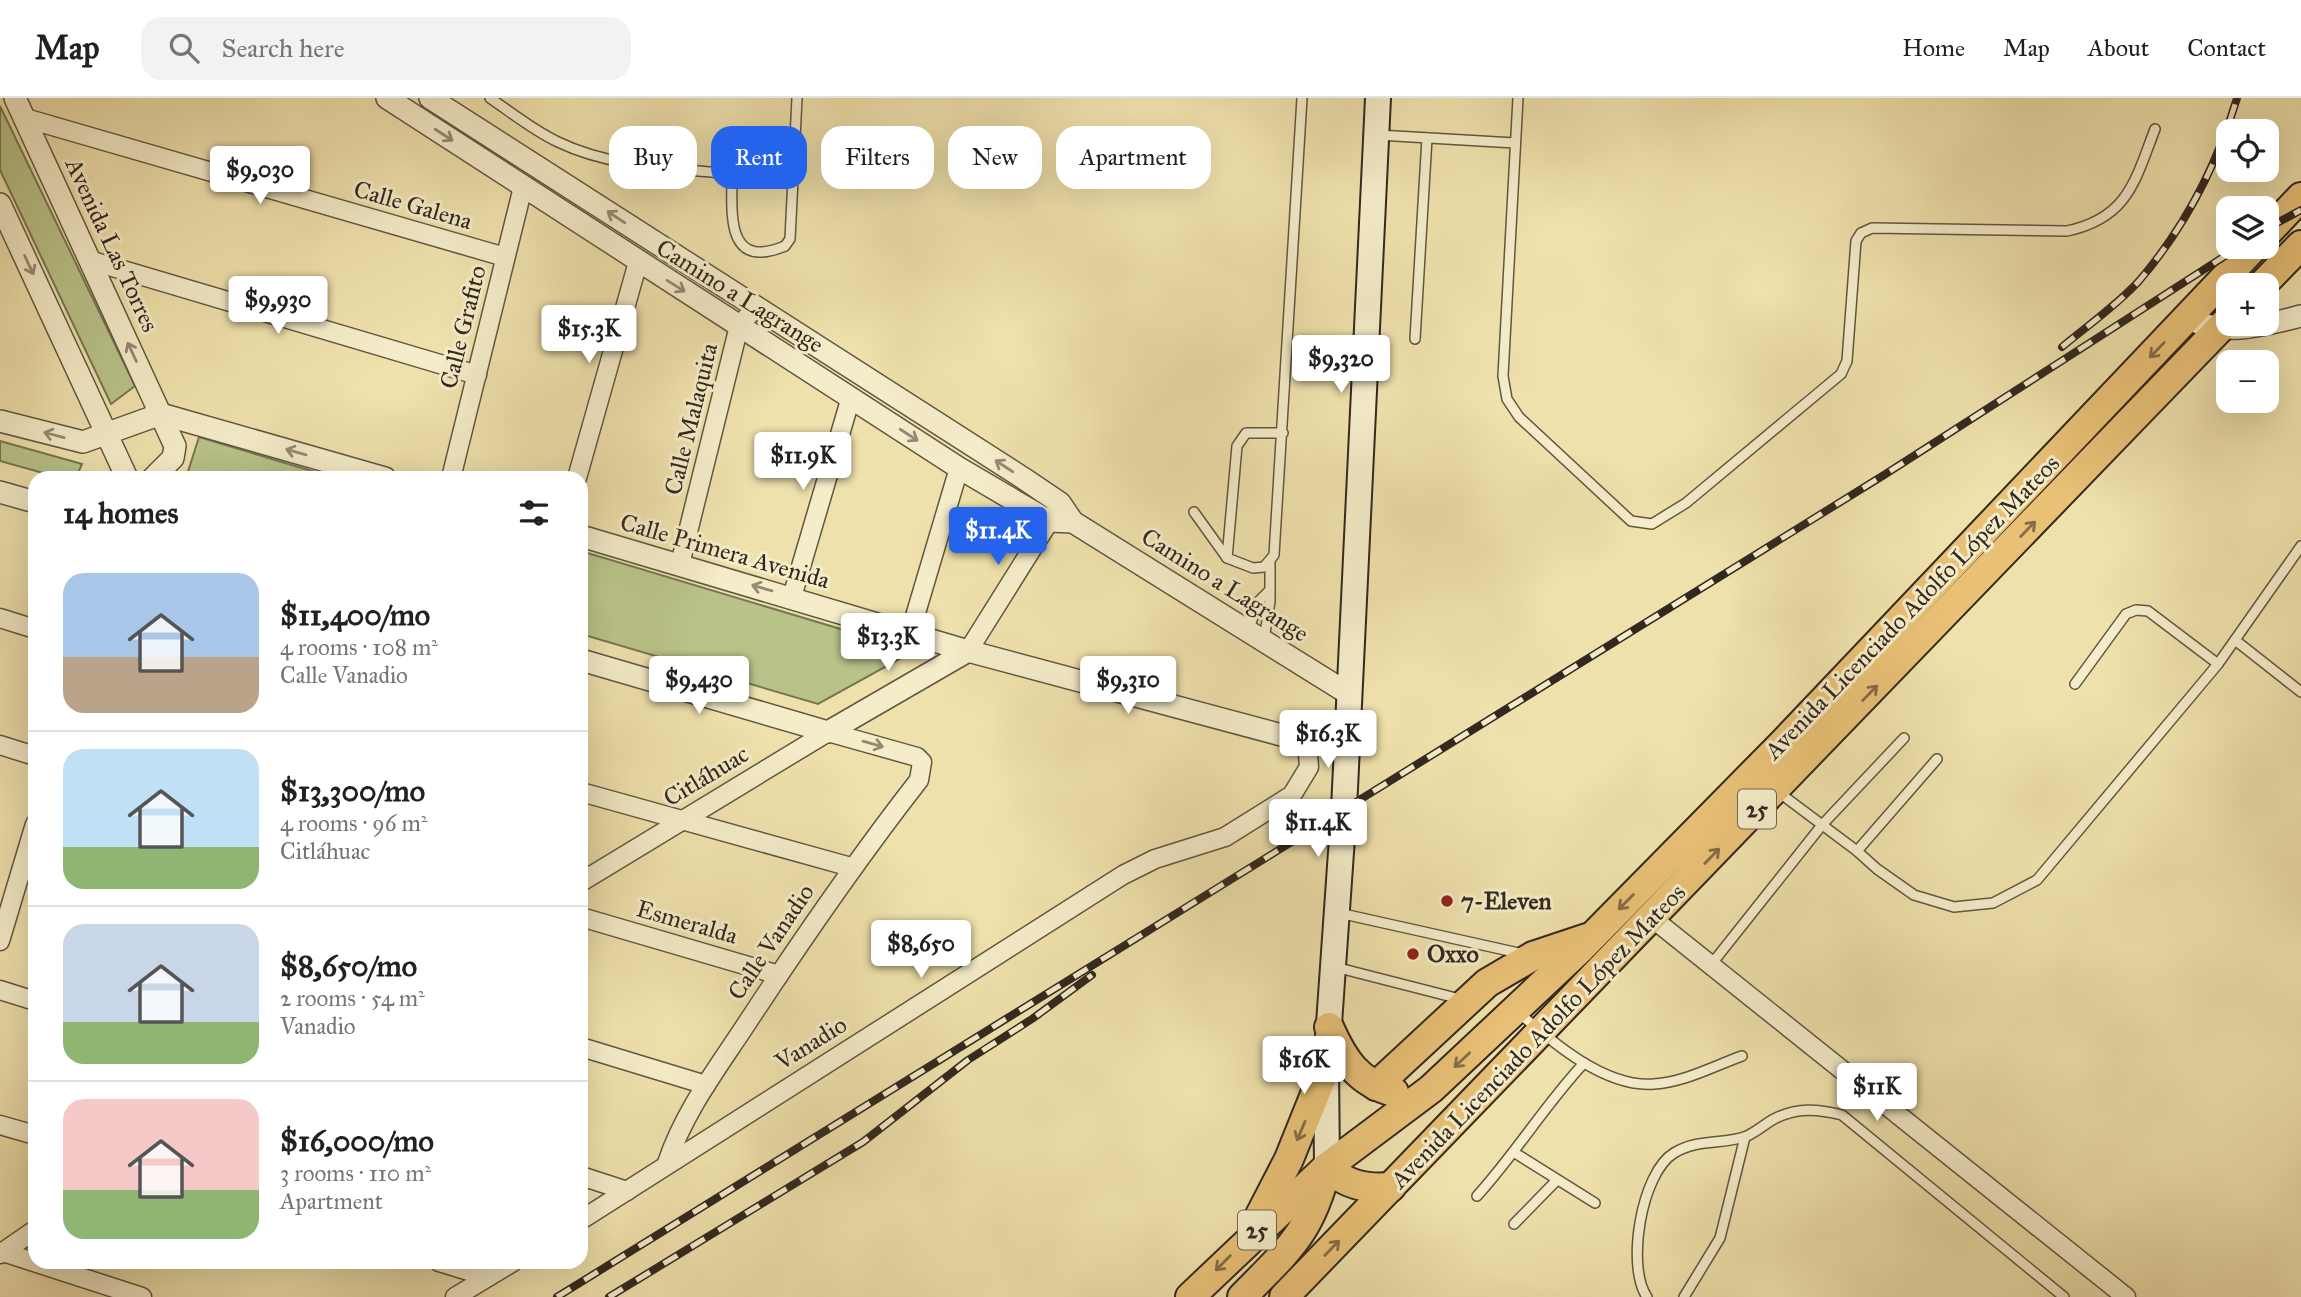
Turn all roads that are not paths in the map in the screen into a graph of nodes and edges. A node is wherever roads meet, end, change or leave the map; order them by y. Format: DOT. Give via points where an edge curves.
graph roads {
  1 [pos="15,98"];
  2 [pos="387,98"];
  3 [pos="430,98"];
  4 [pos="490,98"];
  5 [pos="797,98"];
  6 [pos="1302,98"];
  7 [pos="1378,98"];
  8 [pos="1518,98"];
  9 [pos="24,118"];
  10 [pos="795,126"];
  11 [pos="2155,129"];
  12 [pos="1376,135"];
  13 [pos="1427,138"];
  14 [pos="1515,143"];
  15 [pos="711,172"];
  16 [pos="523,187"];
  17 [pos="733,189"];
  18 [pos="792,189"];
  19 [pos="2301,197"];
  20 [pos="0,204"];
  21 [pos="2279,220"];
  22 [pos="2301,245"];
  23 [pos="505,257"];
  24 [pos="2243,259"];
  25 [pos="89,260"];
  26 [pos="638,262"];
  27 [pos="2274,273"];
  28 [pos="756,307"];
  29 [pos="2301,316"];
  30 [pos="2187,318"];
  31 [pos="2279,321"];
  32 [pos="2216,324"];
  33 [pos="739,326"];
  34 [pos="2216,332"];
  35 [pos="1415,339"];
  36 [pos="477,375"];
  37 [pos="851,397"];
  38 [pos="161,414"];
  39 [pos="0,421"];
  40 [pos="1283,433"];
  41 [pos="108,434"];
  42 [pos="959,468"];
  43 [pos="124,471"];
  44 [pos="160,471"];
  45 [pos="360,471"];
  46 [pos="452,471"];
  47 [pos="579,471"];
  48 [pos="0,492"];
  49 [pos="28,500"];
  50 [pos="1055,512"];
  51 [pos="1194,512"];
  52 [pos="588,538"];
  53 [pos="2301,546"];
  54 [pos="1227,558"];
  55 [pos="1270,562"];
  56 [pos="680,564"];
  57 [pos="1269,591"];
  58 [pos="792,597"];
  59 [pos="0,618"];
  60 [pos="28,627"];
  61 [pos="910,633"];
  62 [pos="1256,636"];
  63 [pos="2235,640"];
  64 [pos="968,652"];
  65 [pos="588,662"];
  66 [pos="2218,664"];
  67 [pos="2075,684"];
  68 [pos="2301,692"];
  69 [pos="1349,694"];
  70 [pos="828,732"];
  71 [pos="1904,738"];
  72 [pos="1300,740"];
  73 [pos="0,745"];
  74 [pos="28,753"];
  75 [pos="1937,759"];
  76 [pos="1776,790"];
  77 [pos="588,794"];
  78 [pos="682,822"];
  79 [pos="1822,825"];
  80 [pos="1857,851"];
  81 [pos="851,867"];
  82 [pos="27,878"];
  83 [pos="588,878"];
  84 [pos="1337,912"];
  85 [pos="1652,918"];
  86 [pos="588,919"];
  87 [pos="1593,936"];
  88 [pos="0,942"];
  89 [pos="1533,956"];
  90 [pos="1710,966"];
  91 [pos="1333,967"];
  92 [pos="779,975"];
  93 [pos="0,990"];
  94 [pos="28,999"];
  95 [pos="1465,1000"];
  96 [pos="1516,1010"];
  97 [pos="1329,1027"];
  98 [pos="1542,1032"];
  99 [pos="588,1049"];
  100 [pos="1742,1056"];
  101 [pos="1584,1063"];
  102 [pos="1326,1067"];
  103 [pos="706,1085"];
  104 [pos="1376,1086"];
  105 [pos="1432,1089"];
  106 [pos="0,1125"];
  107 [pos="28,1133"];
  108 [pos="1745,1137"];
  109 [pos="1515,1153"];
  110 [pos="667,1163"];
  111 [pos="1327,1167"];
  112 [pos="588,1178"];
  113 [pos="1556,1181"];
  114 [pos="1391,1187"];
  115 [pos="627,1191"];
  116 [pos="1477,1195"];
  117 [pos="1595,1203"];
  118 [pos="588,1216"];
  119 [pos="1514,1224"];
  120 [pos="28,1235"];
  121 [pos="1246,1241"];
  122 [pos="1,1253"];
  123 [pos="28,1261"];
  124 [pos="52,1269"];
  125 [pos="462,1269"];
  126 [pos="501,1269"];
  127 [pos="488,1277"];
  128 [pos="142,1297"];
  129 [pos="455,1297"];
  130 [pos="1189,1297"];
  131 [pos="1242,1297"];
  132 [pos="1284,1297"];
  133 [pos="1647,1297"];
  134 [pos="1684,1297"];
  135 [pos="2064,1297"];
  136 [pos="2126,1297"];
  1 -- 9 [label="street, Avenida Las Torres"];
  2 -- 16 [label="street, Camino a Lagrange, one-way"];
  28 -- 3 [label="street, Camino a Lagrange, one-way"];
  4 -- 15 [label="lane" via="555,142 586,154 614,163"];
  5 -- 10 [label="lane"];
  6 -- 40 [label="lane"];
  7 -- 12 [label="main road"];
  8 -- 14 [label="lane"];
  9 -- 23 [label="street, Calle Galena"];
  9 -- 25 [label="street, Avenida Las Torres"];
  11 -- 14 [label="lane" via="2130,194 2091,226 2067,231 1872,228 1861,233 1856,241 1847,361 1841,374 1686,503 1652,524 1631,521 1519,416 1507,399 1503,376"];
  12 -- 13 [label="lane"];
  12 -- 69 [label="main road"];
  13 -- 14 [label="lane"];
  13 -- 35 [label="lane"];
  16 -- 23 [label="street, Calle Grafito"];
  16 -- 26 [label="street, Camino a Lagrange"];
  17 -- 18 [label="lane" via="735,237 755,251 776,250 790,239"];
  19 -- 21 [label="main road"];
  20 -- 41 [label="street, one-way"];
  22 -- 27 [label="main road"];
  23 -- 36 [label="street, Calle Grafito"];
  24 -- 30 [label="main road, Avenida Licenciado Adolfo López Mateos / 25"];
  25 -- 36 [label="street"];
  38 -- 25 [label="street, Avenida Las Torres, one-way"];
  26 -- 33 [label="street, Camino a Lagrange, one-way"];
  26 -- 47 [label="street"];
  28 -- 33 [label="street"];
  50 -- 28 [label="street, Camino a Lagrange, one-way"];
  29 -- 31 [label="street"];
  30 -- 32 [label="street"];
  30 -- 87 [label="main road, Avenida Licenciado Adolfo López Mateos / 25, one-way"];
  33 -- 37 [label="street, Camino a Lagrange"];
  33 -- 56 [label="street, Calle Malaquita"];
  76 -- 34 [label="main road, Avenida Licenciado Adolfo López Mateos / 25, one-way"];
  36 -- 46 [label="street, Calle Grafito"];
  37 -- 42 [label="street, Camino a Lagrange, one-way"];
  37 -- 58 [label="street"];
  38 -- 41 [label="street"];
  38 -- 44 [label="street, Avenida Las Torres" via="176,452"];
  45 -- 38 [label="street, one-way"];
  41 -- 39 [label="street, one-way" via="83,443"];
  40 -- 54 [label="lane" via="1251,431 1239,440"];
  40 -- 55 [label="lane"];
  41 -- 43 [label="street"];
  42 -- 50 [label="street, Camino a Lagrange"];
  42 -- 61 [label="street"];
  48 -- 49 [label="street"];
  50 -- 62 [label="street, Camino a Lagrange"];
  50 -- 64 [label="street"];
  51 -- 54 [label="lane"];
  52 -- 56 [label="street, Calle Primera Avenida"];
  53 -- 63 [label="lane"];
  54 -- 55 [label="lane" via="1253,568"];
  55 -- 57 [label="lane"];
  58 -- 56 [label="street, Calle Primera Avenida, one-way"];
  57 -- 62 [label="lane"];
  57 -- 62 [label="lane" via="1259,601"];
  58 -- 61 [label="street, Calle Primera Avenida"];
  59 -- 60 [label="street"];
  61 -- 64 [label="street, Calle Primera Avenida"];
  62 -- 69 [label="street, Camino a Lagrange"];
  63 -- 66 [label="lane"];
  63 -- 68 [label="lane"];
  64 -- 70 [label="street, Citláhuac"];
  64 -- 72 [label="street, Calle Primera Avenida"];
  65 -- 70 [label="street"];
  66 -- 67 [label="lane" via="2148,611 2136,610 2126,614"];
  66 -- 80 [label="lane" via="2037,880 1993,903 1954,907 1914,895"];
  69 -- 84 [label="main road"];
  70 -- 78 [label="street, Citláhuac"];
  70 -- 81 [label="street, Calle Vanadio, one-way" via="917,757 923,767 919,780"];
  71 -- 79 [label="lane"];
  72 -- 110 [label="street, Vanadio" via="1309,767 1292,795 1225,837 1155,859 1123,875"];
  73 -- 74 [label="street"];
  75 -- 80 [label="lane"];
  76 -- 79 [label="lane"];
  85 -- 76 [label="main road, Avenida Licenciado Adolfo López Mateos / 25, one-way"];
  77 -- 78 [label="street"];
  78 -- 81 [label="street"];
  78 -- 83 [label="street, Citláhuac"];
  79 -- 80 [label="lane"];
  79 -- 90 [label="lane"];
  81 -- 92 [label="street, Calle Vanadio"];
  82 -- 88 [label="street"];
  84 -- 89 [label="lane"];
  84 -- 91 [label="main road"];
  85 -- 90 [label="street"];
  85 -- 98 [label="main road, Avenida Licenciado Adolfo López Mateos / 25"];
  86 -- 92 [label="street, Esmeralda"];
  87 -- 89 [label="main road"];
  87 -- 96 [label="main road, Avenida Licenciado Adolfo López Mateos / 25"];
  89 -- 95 [label="main road"];
  90 -- 136 [label="street"];
  91 -- 95 [label="lane"];
  91 -- 97 [label="main road"];
  92 -- 103 [label="street, Calle Vanadio"];
  93 -- 94 [label="street"];
  95 -- 104 [label="main road"];
  96 -- 98 [label="lane"];
  96 -- 105 [label="main road, Avenida Licenciado Adolfo López Mateos / 25, one-way"];
  97 -- 102 [label="main road"];
  97 -- 104 [label="main road" via="1348,1064"];
  98 -- 101 [label="lane"];
  98 -- 114 [label="main road, Avenida Licenciado Adolfo López Mateos / 25"];
  99 -- 103 [label="street"];
  100 -- 101 [label="lane" via="1682,1079 1653,1084 1627,1081"];
  101 -- 109 [label="lane" via="1540,1113"];
  102 -- 111 [label="main road"];
  102 -- 121 [label="main road, one-way" via="1289,1159"];
  103 -- 110 [label="street, Calle Vanadio" via="678,1133"];
  104 -- 105 [label="main road" via="1393,1092"];
  105 -- 111 [label="main road, Avenida Licenciado Adolfo López Mateos / 25"];
  106 -- 107 [label="street"];
  108 -- 133 [label="lane" via="1704,1141 1672,1154 1650,1182 1639,1229 1640,1287"];
  108 -- 134 [label="lane" via="1720,1238"];
  108 -- 135 [label="lane" via="1778,1117 1812,1108 1842,1115"];
  109 -- 113 [label="lane"];
  109 -- 116 [label="lane"];
  110 -- 115 [label="street, Vanadio"];
  111 -- 114 [label="main road" via="1361,1187"];
  111 -- 121 [label="main road, Avenida Licenciado Adolfo López Mateos / 25"];
  111 -- 131 [label="main road" via="1320,1197 1303,1232"];
  112 -- 115 [label="street"];
  113 -- 117 [label="lane"];
  113 -- 119 [label="lane"];
  132 -- 114 [label="main road, Avenida Licenciado Adolfo López Mateos / 25, one-way"];
  115 -- 118 [label="street, Vanadio"];
  120 -- 122 [label="street"];
  121 -- 130 [label="main road, Avenida Licenciado Adolfo López Mateos / 25, one-way"];
  122 -- 123 [label="street"];
  124 -- 128 [label="street"];
  125 -- 127 [label="street"];
  126 -- 127 [label="street"];
  127 -- 129 [label="street"];
}
